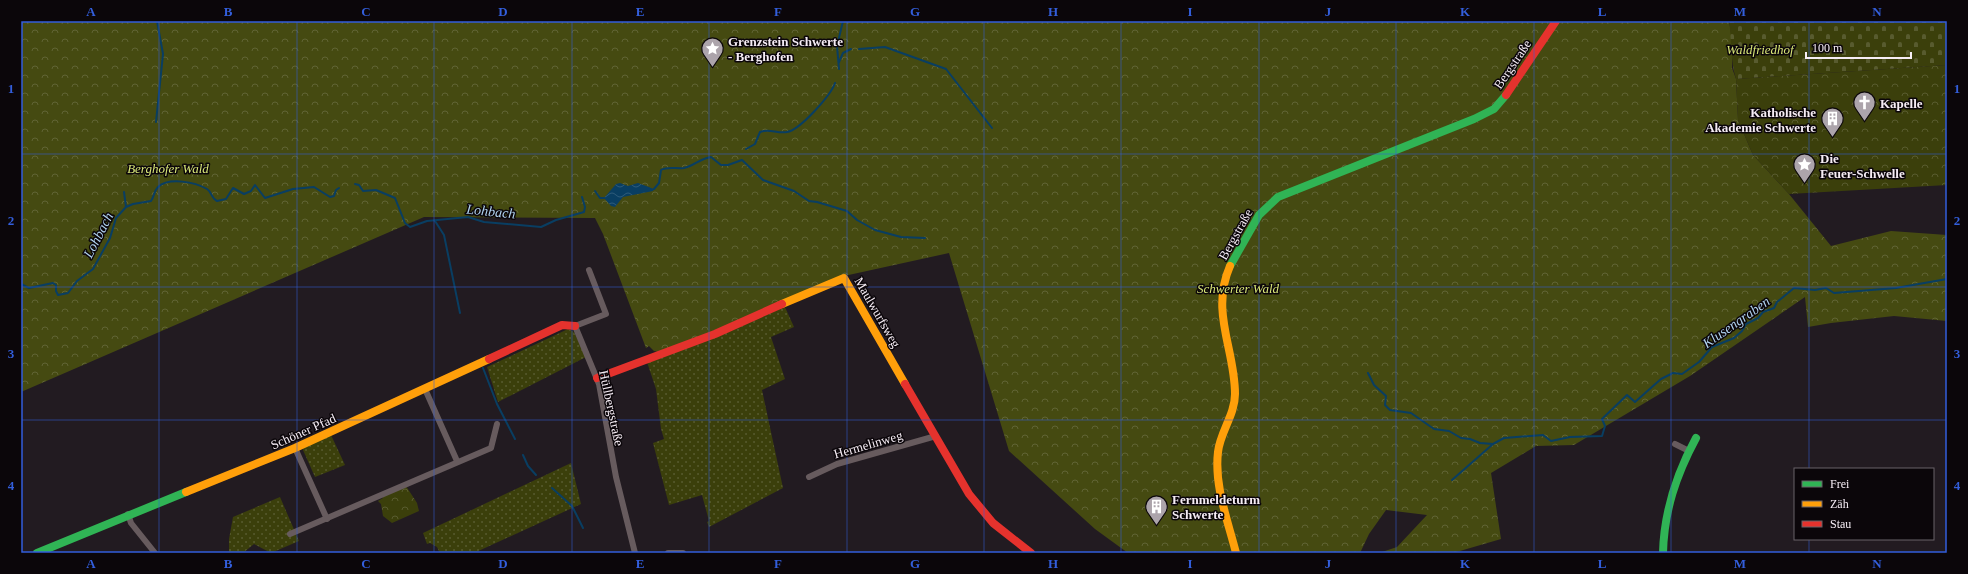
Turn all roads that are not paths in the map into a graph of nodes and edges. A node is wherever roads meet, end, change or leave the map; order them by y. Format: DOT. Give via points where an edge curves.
graph roads {
  1 [pos="1556,21"];
  2 [pos="589,270"];
  3 [pos="575,326"];
  4 [pos="597,378"];
  5 [pos="425,389"];
  6 [pos="497,424"];
  7 [pos="936,436"];
  8 [pos="1696,438"];
  9 [pos="1675,444"];
  10 [pos="294,448"];
  11 [pos="1688,451"];
  12 [pos="457,461"];
  13 [pos="809,477"];
  14 [pos="128,514"];
  15 [pos="327,519"];
  16 [pos="290,534"];
  17 [pos="37,553"];
  18 [pos="155,553"];
  19 [pos="635,553"];
  20 [pos="668,553"];
  21 [pos="682,553"];
  22 [pos="1031,553"];
  23 [pos="1236,553"];
  24 [pos="1663,553"];
  1 -- 23 [label="street, Bergstraße" via="1506,96 1494,109 1278,197 1264,207 1255,221 1229,271 1222,293 1235,394 1233,413 1218,450 1217,468"];
  2 -- 3 [label="street" via="606,314"];
  3 -- 4 [label="street, Hüllbergstraße"];
  3 -- 5 [label="street, Schöner Pfad" via="562,325"];
  4 -- 7 [label="street, Maulwurfsweg" via="716,334 844,278"];
  4 -- 19 [label="street, Hüllbergstraße" via="616,477"];
  5 -- 10 [label="street, Schöner Pfad"];
  5 -- 12 [label="street"];
  6 -- 12 [label="street" via="491,448"];
  7 -- 13 [label="street, Hermelinweg" via="838,464"];
  7 -- 22 [label="street, Maulwurfsweg" via="974,502 993,523"];
  8 -- 11 [label="street"];
  9 -- 11 [label="street"];
  10 -- 14 [label="street, Schöner Pfad"];
  10 -- 15 [label="street"];
  11 -- 24 [label="street" via="1670,492 1662,535"];
  12 -- 15 [label="street"];
  14 -- 17 [label="street, Schöner Pfad"];
  14 -- 18 [label="street" via="131,523"];
  15 -- 16 [label="street"];
  20 -- 21 [label="street"];
}
